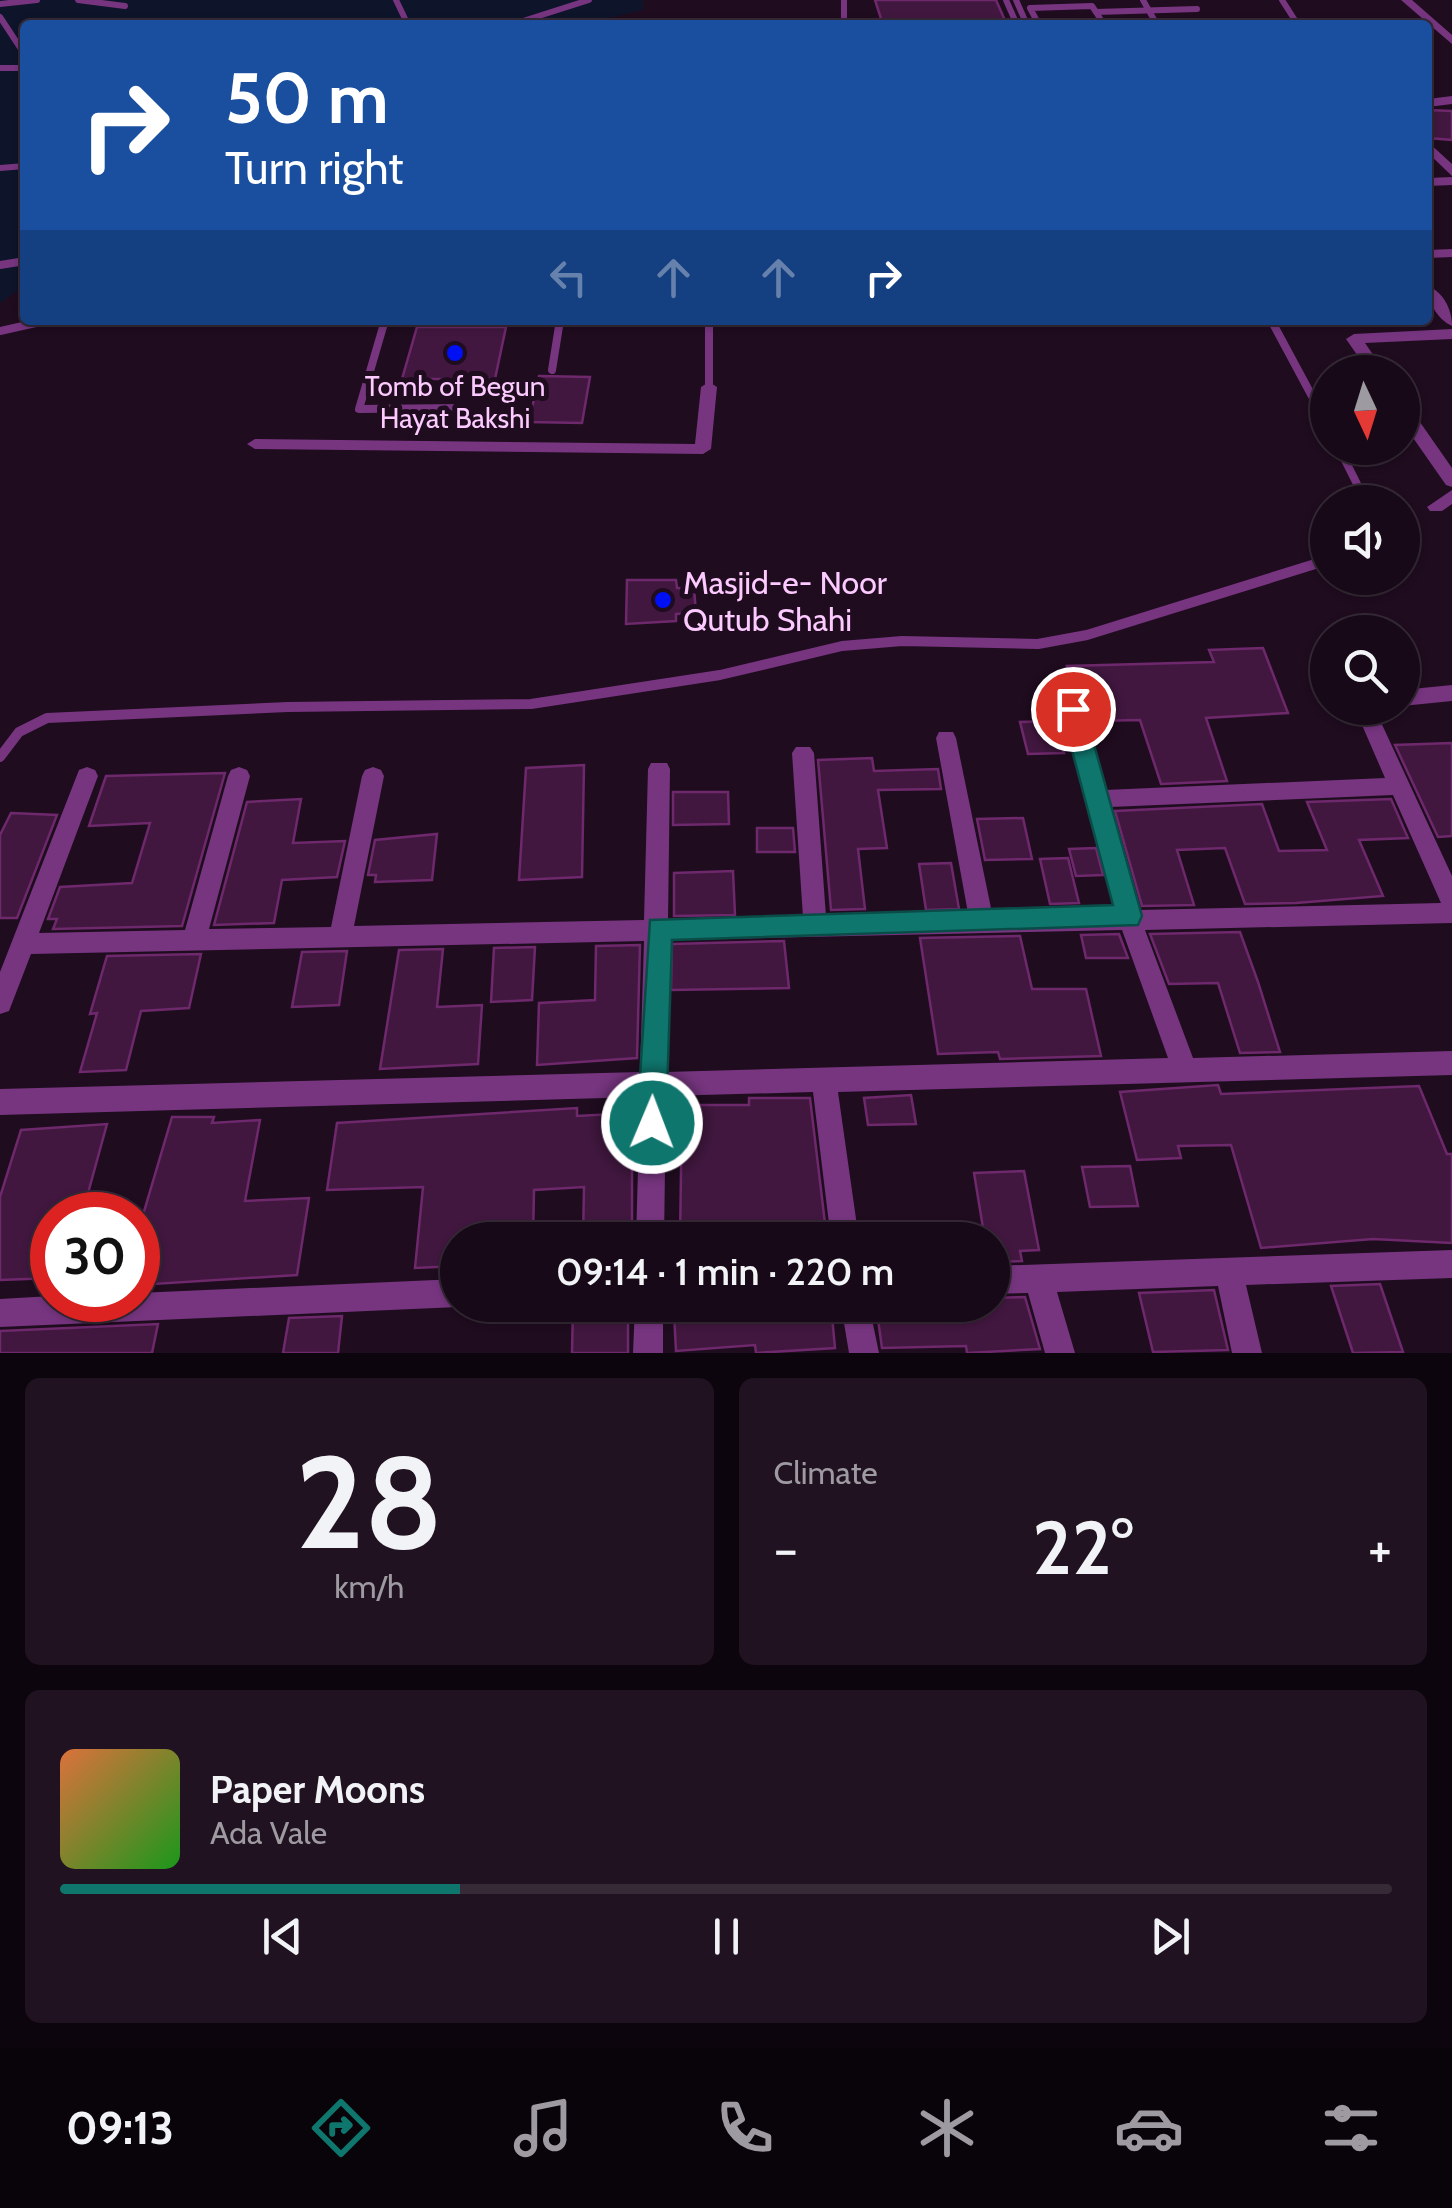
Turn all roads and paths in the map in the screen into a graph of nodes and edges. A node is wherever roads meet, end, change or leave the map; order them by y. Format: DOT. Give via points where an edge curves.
graph roads {
  1 [pos="36,0"];
  2 [pos="78,0"];
  3 [pos="589,0"];
  4 [pos="1144,0"];
  5 [pos="1406,0"];
  6 [pos="0,4"];
  7 [pos="125,6"];
  8 [pos="1197,9"];
  9 [pos="1149,10"];
  10 [pos="1096,12"];
  11 [pos="0,16"];
  12 [pos="511,20"];
  13 [pos="1037,20"];
  14 [pos="1101,20"];
  15 [pos="1154,20"];
  16 [pos="1428,20"];
  17 [pos="1432,23"];
  18 [pos="1452,41"];
  19 [pos="20,47"];
  20 [pos="1432,150"];
  21 [pos="1452,172"];
  22 [pos="1432,295"];
  23 [pos="1452,321"];
  24 [pos="27,325"];
  25 [pos="383,325"];
  26 [pos="559,325"];
  27 [pos="709,325"];
  28 [pos="1274,325"];
  29 [pos="0,331"];
  30 [pos="1452,334"];
  31 [pos="1366,355"];
  32 [pos="552,370"];
  33 [pos="709,387"];
  34 [pos="1310,393"];
  35 [pos="464,408"];
  36 [pos="1420,435"];
  37 [pos="255,444"];
  38 [pos="1452,481"];
  39 [pos="1310,566"];
  40 [pos="1452,694"];
  41 [pos="1420,697"];
  42 [pos="1073,709"];
  43 [pos="1372,725"];
  44 [pos="946,738"];
  45 [pos="803,753"];
  46 [pos="0,757"];
  47 [pos="659,769"];
  48 [pos="87,776"];
  49 [pos="239,776"];
  50 [pos="373,776"];
  51 [pos="1399,786"];
  52 [pos="1095,798"];
  53 [pos="1452,901"];
  54 [pos="1452,913"];
  55 [pos="1129,916"];
  56 [pos="982,923"];
  57 [pos="815,926"];
  58 [pos="659,928"];
  59 [pos="341,934"];
  60 [pos="195,938"];
  61 [pos="22,944"];
  62 [pos="0,1002"];
  63 [pos="1452,1062"];
  64 [pos="1184,1069"];
  65 [pos="824,1081"];
  66 [pos="652,1084"];
  67 [pos="0,1102"];
  68 [pos="650,1222"];
  69 [pos="844,1222"];
  70 [pos="1452,1264"];
  71 [pos="1230,1275"];
  72 [pos="1010,1280"];
  73 [pos="1039,1280"];
  74 [pos="440,1294"];
  75 [pos="0,1313"];
  76 [pos="648,1322"];
  77 [pos="858,1322"];
  78 [pos="648,1353"];
  79 [pos="864,1353"];
  80 [pos="1060,1353"];
  81 [pos="1247,1353"];
  1 -- 6 [label="lane"];
  2 -- 7 [label="lane"];
  3 -- 12 [label="lane"];
  4 -- 9 [label="lane"];
  5 -- 16 [label="street"];
  8 -- 9 [label="lane"];
  9 -- 10 [label="lane"];
  9 -- 15 [label="lane"];
  10 -- 13 [label="lane" via="1092,6 1030,8"];
  10 -- 14 [label="lane"];
  11 -- 19 [label="lane"];
  17 -- 18 [label="street"];
  20 -- 21 [label="street"];
  22 -- 23 [label="street"];
  24 -- 29 [label="lane"];
  25 -- 35 [label="lane" via="358,408"];
  26 -- 32 [label="lane"];
  27 -- 33 [label="lane"];
  28 -- 34 [label="lane"];
  30 -- 31 [label="street" via="1354,339"];
  33 -- 37 [label="street" via="703,449"];
  36 -- 38 [label="street"];
  39 -- 46 [label="lane" via="1087,636 1038,644 842,646 720,675 531,704 47,718 24,725"];
  40 -- 41 [label="street"];
  42 -- 52 [label="street"];
  43 -- 51 [label="street"];
  44 -- 56 [label="street"];
  45 -- 57 [label="street"];
  47 -- 58 [label="street"];
  48 -- 61 [label="street"];
  49 -- 60 [label="street"];
  50 -- 59 [label="street"];
  51 -- 52 [label="street"];
  51 -- 53 [label="street"];
  52 -- 55 [label="street"];
  54 -- 55 [label="street"];
  55 -- 56 [label="street"];
  55 -- 64 [label="street"];
  56 -- 57 [label="street"];
  57 -- 58 [label="street"];
  58 -- 59 [label="street"];
  58 -- 66 [label="street"];
  59 -- 60 [label="street"];
  60 -- 61 [label="street"];
  61 -- 62 [label="street"];
  63 -- 64 [label="street"];
  64 -- 65 [label="street"];
  65 -- 66 [label="street"];
  65 -- 69 [label="street"];
  66 -- 67 [label="street"];
  66 -- 68 [label="street"];
  70 -- 71 [label="street"];
  71 -- 73 [label="street"];
  71 -- 81 [label="street"];
  72 -- 73 [label="street"];
  73 -- 80 [label="street"];
  74 -- 75 [label="street"];
  76 -- 78 [label="street"];
  77 -- 79 [label="street"];
}
